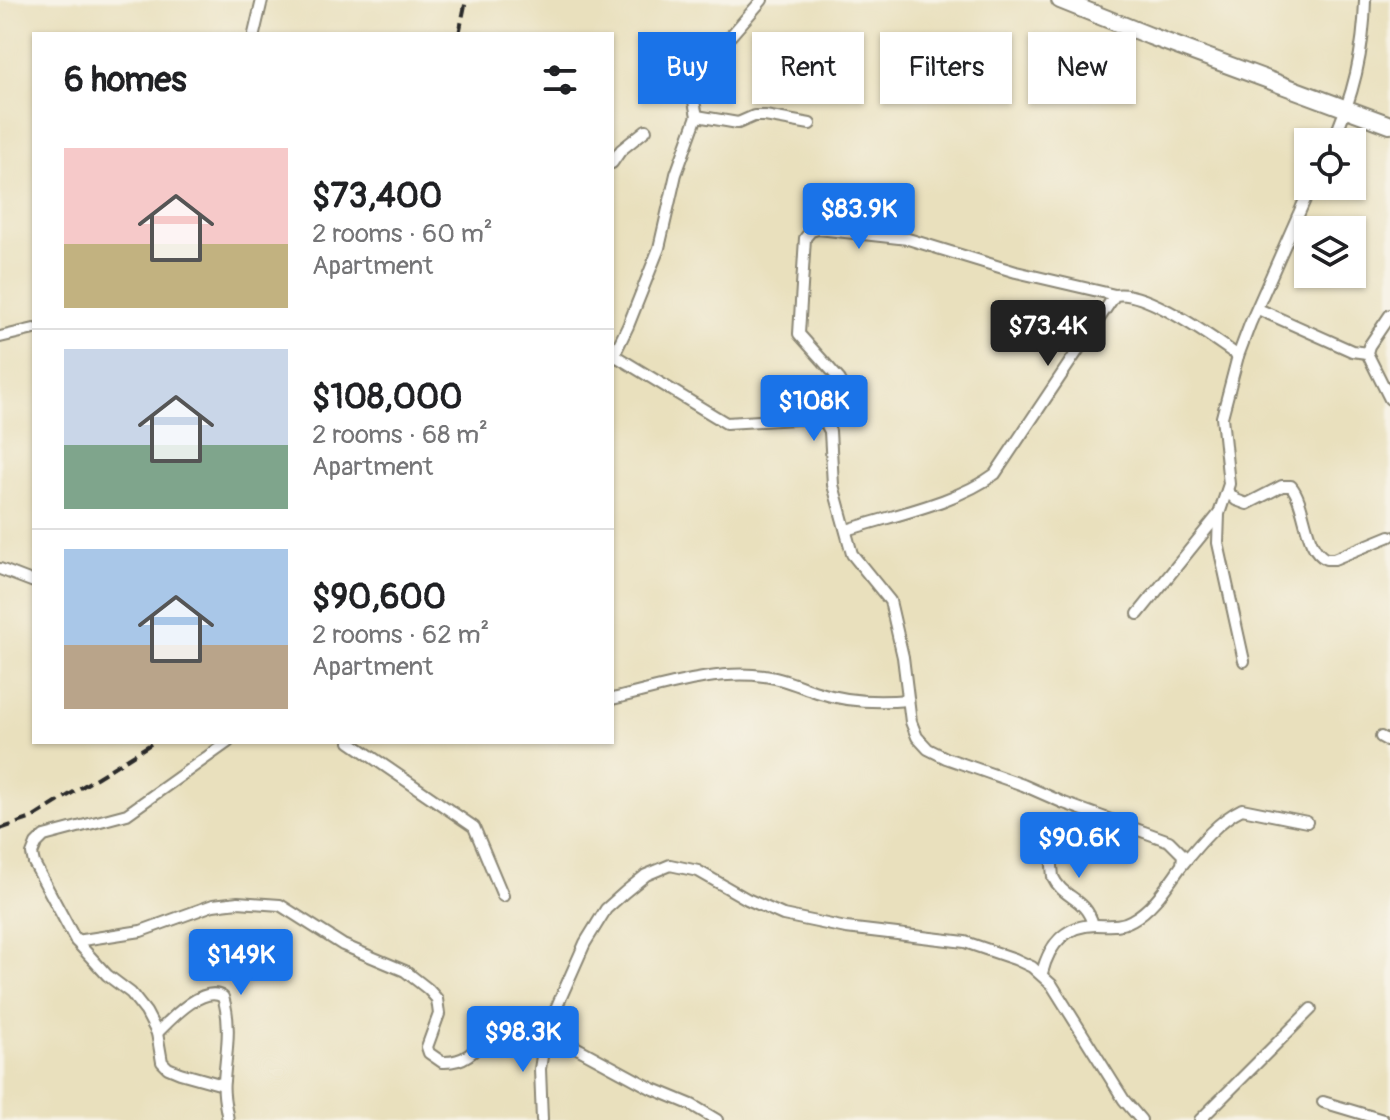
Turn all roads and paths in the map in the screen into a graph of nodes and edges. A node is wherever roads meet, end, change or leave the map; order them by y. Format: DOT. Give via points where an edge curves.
graph roads {
  1 [pos="262,0"];
  2 [pos="762,0"];
  3 [pos="1060,0"];
  4 [pos="1365,0"];
  5 [pos="254,32"];
  6 [pos="1347,111"];
  7 [pos="697,116"];
  8 [pos="810,124"];
  9 [pos="1390,125"];
  10 [pos="1339,128"];
  11 [pos="646,130"];
  12 [pos="614,160"];
  13 [pos="1305,200"];
  14 [pos="1115,295"];
  15 [pos="1258,309"];
  16 [pos="1390,315"];
  17 [pos="32,329"];
  18 [pos="0,337"];
  19 [pos="1367,353"];
  20 [pos="614,355"];
  21 [pos="1238,356"];
  22 [pos="614,358"];
  23 [pos="1390,399"];
  24 [pos="804,418"];
  25 [pos="1228,492"];
  26 [pos="1219,514"];
  27 [pos="847,530"];
  28 [pos="1390,536"];
  29 [pos="0,569"];
  30 [pos="32,581"];
  31 [pos="1138,614"];
  32 [pos="1244,661"];
  33 [pos="614,699"];
  34 [pos="908,700"];
  35 [pos="225,744"];
  36 [pos="353,744"];
  37 [pos="1307,822"];
  38 [pos="1049,832"];
  39 [pos="1182,865"];
  40 [pos="503,896"];
  41 [pos="1093,925"];
  42 [pos="76,941"];
  43 [pos="1042,973"];
  44 [pos="1311,1009"];
  45 [pos="546,1031"];
  46 [pos="157,1033"];
  47 [pos="223,1085"];
  48 [pos="1323,1102"];
  49 [pos="228,1120"];
  50 [pos="542,1120"];
  51 [pos="717,1120"];
  52 [pos="1141,1120"];
  53 [pos="1200,1120"];
  54 [pos="1383,1120"];
  1 -- 5 [label="street"];
  2 -- 7 [label="street" via="701,73 692,92"];
  3 -- 6 [label="main road"];
  4 -- 6 [label="street" via="1361,57"];
  6 -- 9 [label="main road"];
  6 -- 10 [label="street"];
  7 -- 8 [label="street" via="738,123 765,116"];
  7 -- 20 [label="street" via="676,174 659,248"];
  11 -- 12 [label="street"];
  13 -- 15 [label="street"];
  14 -- 21 [label="street" via="1147,301"];
  14 -- 24 [label="street" via="908,239 811,231 805,238 799,334 840,380 840,391"];
  14 -- 27 [label="street" via="995,474 943,499"];
  15 -- 19 [label="street"];
  15 -- 21 [label="street"];
  16 -- 19 [label="street"];
  17 -- 18 [label="street"];
  19 -- 23 [label="street"];
  21 -- 25 [label="street" via="1222,417"];
  22 -- 24 [label="street" via="726,423"];
  24 -- 27 [label="street" via="820,419 830,431 833,485"];
  25 -- 26 [label="street"];
  25 -- 28 [label="street" via="1247,504 1291,486 1313,548 1326,559"];
  26 -- 31 [label="street"];
  26 -- 32 [label="street" via="1218,543"];
  27 -- 34 [label="street" via="852,554 890,601"];
  29 -- 30 [label="street"];
  33 -- 34 [label="street" via="737,674 782,680 852,701"];
  34 -- 39 [label="street" via="917,737 928,749 1169,841 1183,855"];
  35 -- 42 [label="street" via="127,814 54,832 36,844 34,863"];
  36 -- 40 [label="street" via="474,827"];
  37 -- 39 [label="street" via="1242,809"];
  38 -- 41 [label="street" via="1056,884 1084,905"];
  39 -- 41 [label="street" via="1140,915 1120,925"];
  41 -- 43 [label="street" via="1059,938"];
  42 -- 45 [label="street" via="141,931 213,905 280,905 343,945 405,971 428,989 439,1007 427,1047 442,1062 463,1060 510,1017"];
  42 -- 46 [label="street" via="131,993"];
  43 -- 45 [label="street" via="965,942 783,915 698,871 670,865 646,875 606,909"];
  43 -- 52 [label="street"];
  44 -- 53 [label="street"];
  45 -- 50 [label="street" via="540,1069"];
  45 -- 51 [label="street"];
  46 -- 47 [label="street" via="168,1068"];
  46 -- 47 [label="street" via="203,994 223,997 229,1047"];
  47 -- 49 [label="street"];
  48 -- 54 [label="street"];
}
